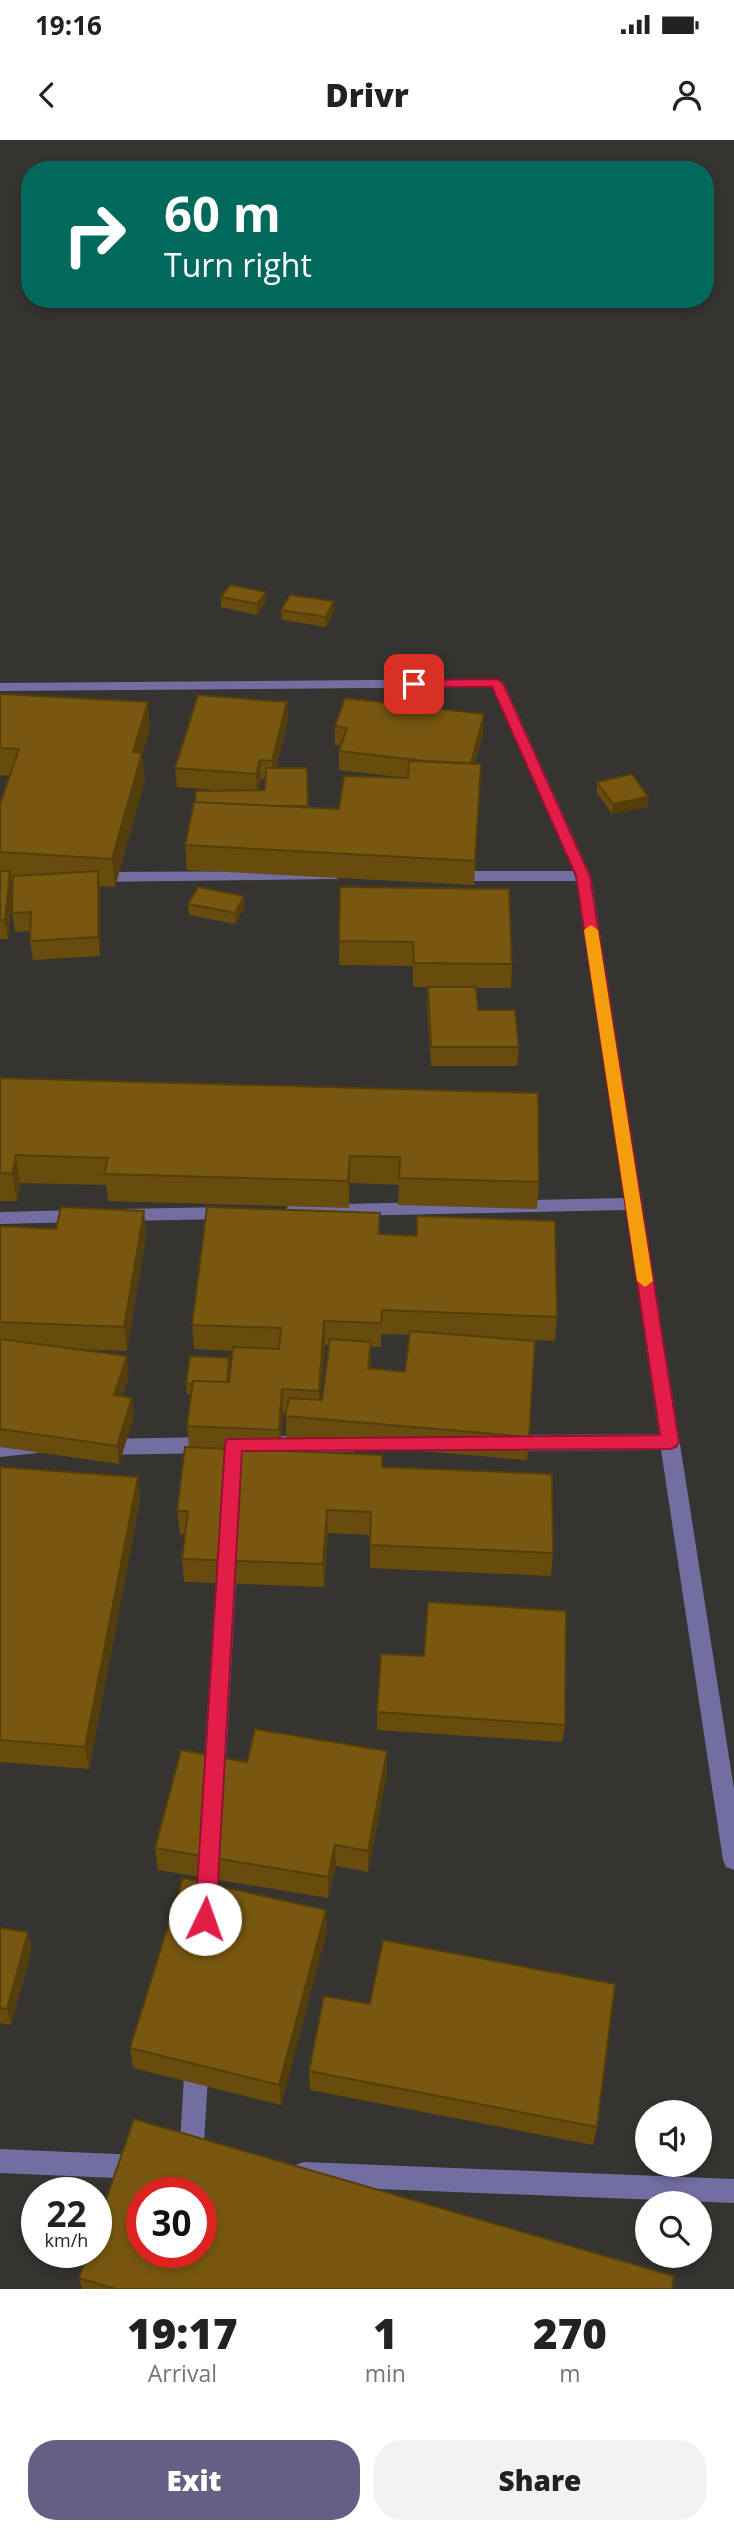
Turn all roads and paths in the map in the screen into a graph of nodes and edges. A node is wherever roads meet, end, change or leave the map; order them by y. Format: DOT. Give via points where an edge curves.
graph roads {
  1 [pos="0,687"];
  2 [pos="347,876"];
  3 [pos="430,876"];
  4 [pos="583,876"];
  5 [pos="69,877"];
  6 [pos="633,1204"];
  7 [pos="248,1212"];
  8 [pos="275,1212"];
  9 [pos="0,1218"];
  10 [pos="670,1442"];
  11 [pos="370,1443"];
  12 [pos="479,1443"];
  13 [pos="82,1447"];
  14 [pos="55,1448"];
  15 [pos="0,1449"];
  16 [pos="228,1542"];
  17 [pos="213,1793"];
  18 [pos="734,1860"];
  19 [pos="198,2044"];
  20 [pos="0,2161"];
  21 [pos="190,2170"];
  22 [pos="218,2171"];
  23 [pos="274,2173"];
  24 [pos="734,2191"];
  1 -- 4 [label="street" via="497,683"];
  2 -- 5 [label="street"];
  3 -- 4 [label="street"];
  4 -- 6 [label="street"];
  6 -- 8 [label="street"];
  6 -- 10 [label="street"];
  7 -- 9 [label="street"];
  10 -- 12 [label="street"];
  10 -- 18 [label="street"];
  11 -- 13 [label="street"];
  14 -- 15 [label="street"];
  16 -- 17 [label="street"];
  19 -- 21 [label="street"];
  20 -- 21 [label="street"];
  21 -- 22 [label="street"];
  23 -- 24 [label="street"];
}
